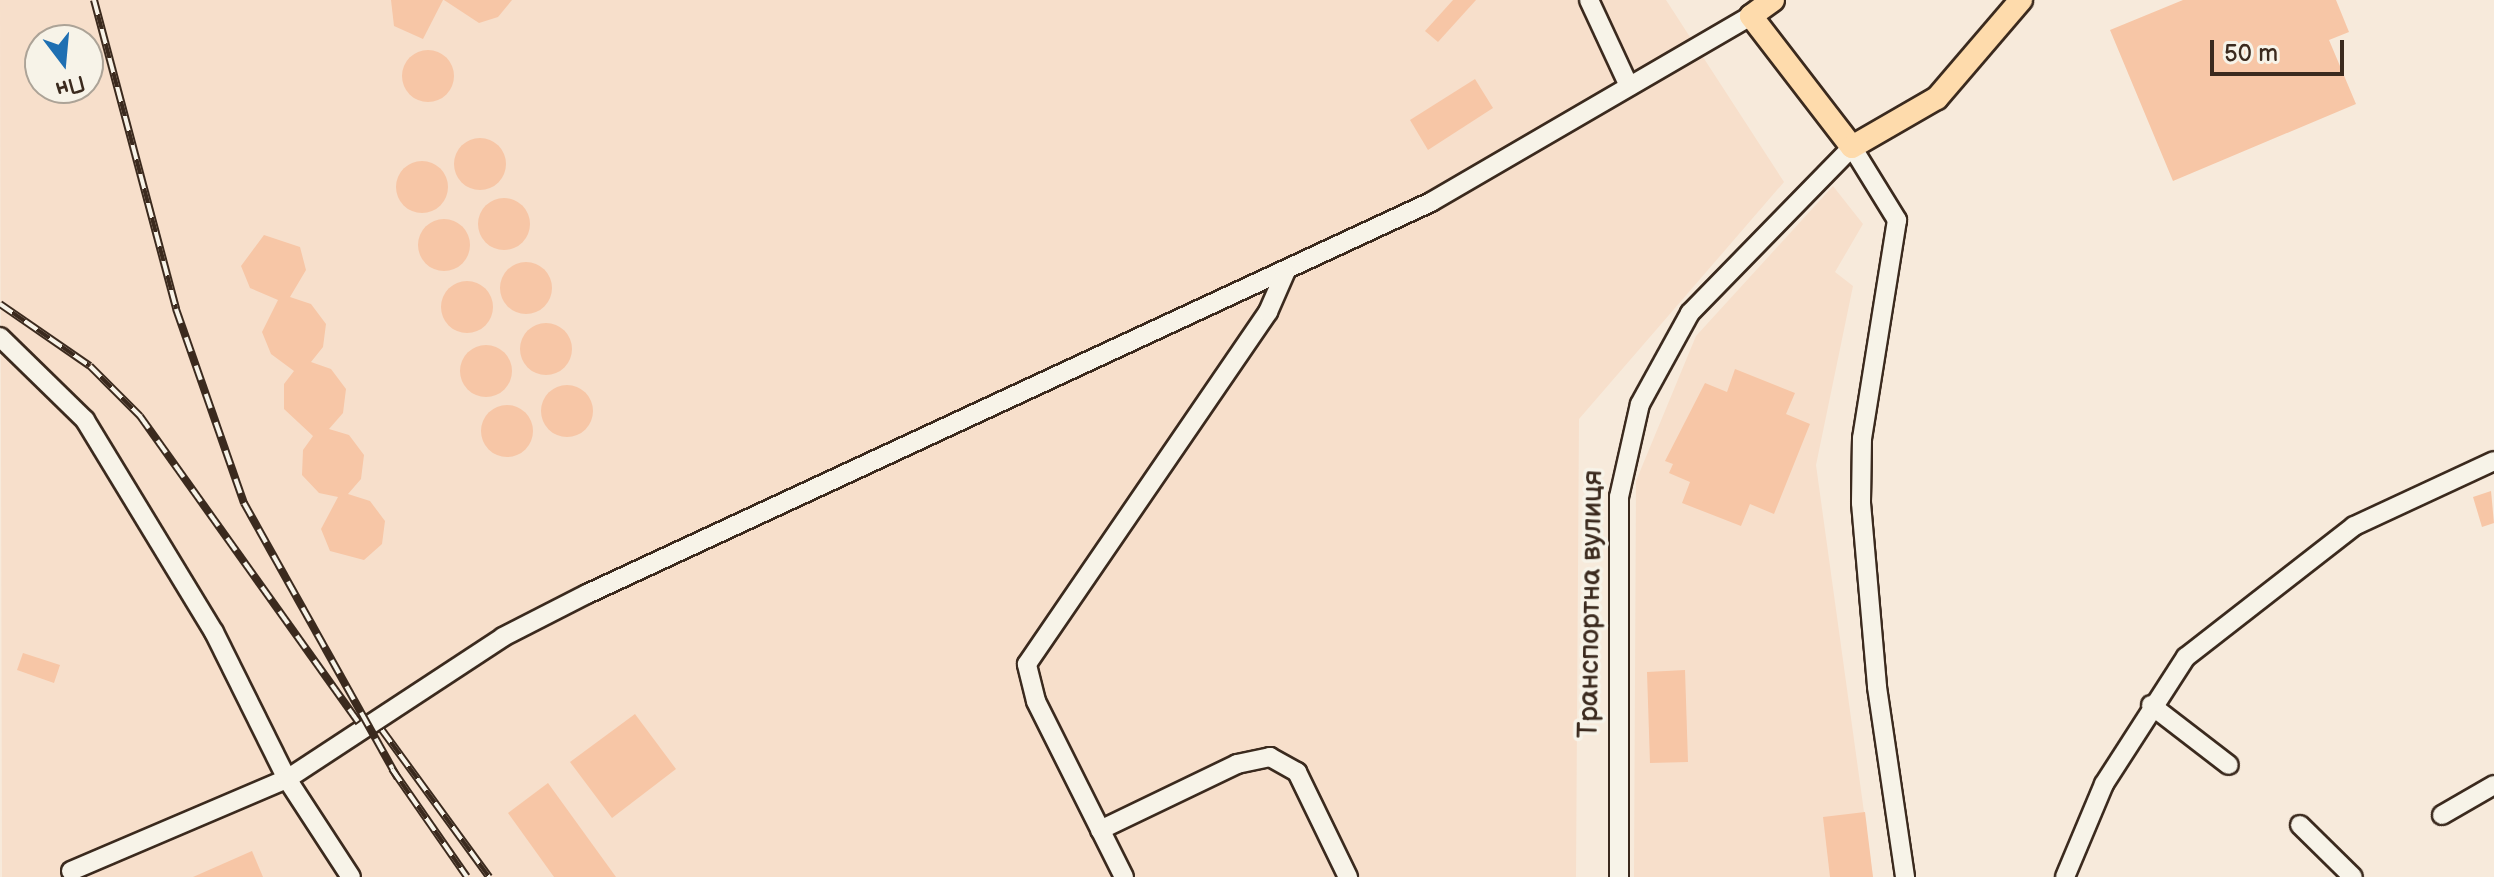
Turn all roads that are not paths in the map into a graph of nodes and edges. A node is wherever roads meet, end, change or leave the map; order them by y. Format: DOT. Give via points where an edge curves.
graph roads {
  1 [pos="1589,0"];
  2 [pos="1773,0"];
  3 [pos="2021,0"];
  4 [pos="1751,16"];
  5 [pos="1629,86"];
  6 [pos="1852,147"];
  7 [pos="1285,273"];
  8 [pos="0,337"];
  9 [pos="2494,461"];
  10 [pos="2151,705"];
  11 [pos="2229,765"];
  12 [pos="287,779"];
  13 [pos="2494,785"];
  14 [pos="2442,815"];
  15 [pos="2300,825"];
  16 [pos="1100,830"];
  17 [pos="71,871"];
  18 [pos="351,877"];
  19 [pos="1124,877"];
  20 [pos="1348,877"];
  21 [pos="1619,877"];
  22 [pos="1905,877"];
  23 [pos="2065,877"];
  24 [pos="2353,877"];
  1 -- 5 [label="street"];
  2 -- 4 [label="main road"];
  3 -- 6 [label="main road" via="1937,98"];
  4 -- 5 [label="street"];
  4 -- 6 [label="main road"];
  5 -- 7 [label="street" via="1431,202"];
  6 -- 21 [label="street, Транспортна вулиця" via="1690,313 1640,404 1619,497"];
  6 -- 22 [label="street" via="1897,220 1862,438 1861,503"];
  7 -- 12 [label="street" via="503,637"];
  7 -- 16 [label="street" via="1268,312 1027,664 1036,701"];
  8 -- 12 [label="street" via="85,420 214,632"];
  9 -- 10 [label="street" via="2354,526 2245,605 2186,657"];
  10 -- 11 [label="street"];
  10 -- 23 [label="street" via="2104,784"];
  12 -- 17 [label="street"];
  12 -- 18 [label="street"];
  13 -- 14 [label="street"];
  15 -- 24 [label="street"];
  16 -- 19 [label="street"];
  16 -- 20 [label="street" via="1237,764 1270,757 1297,772"];
}
